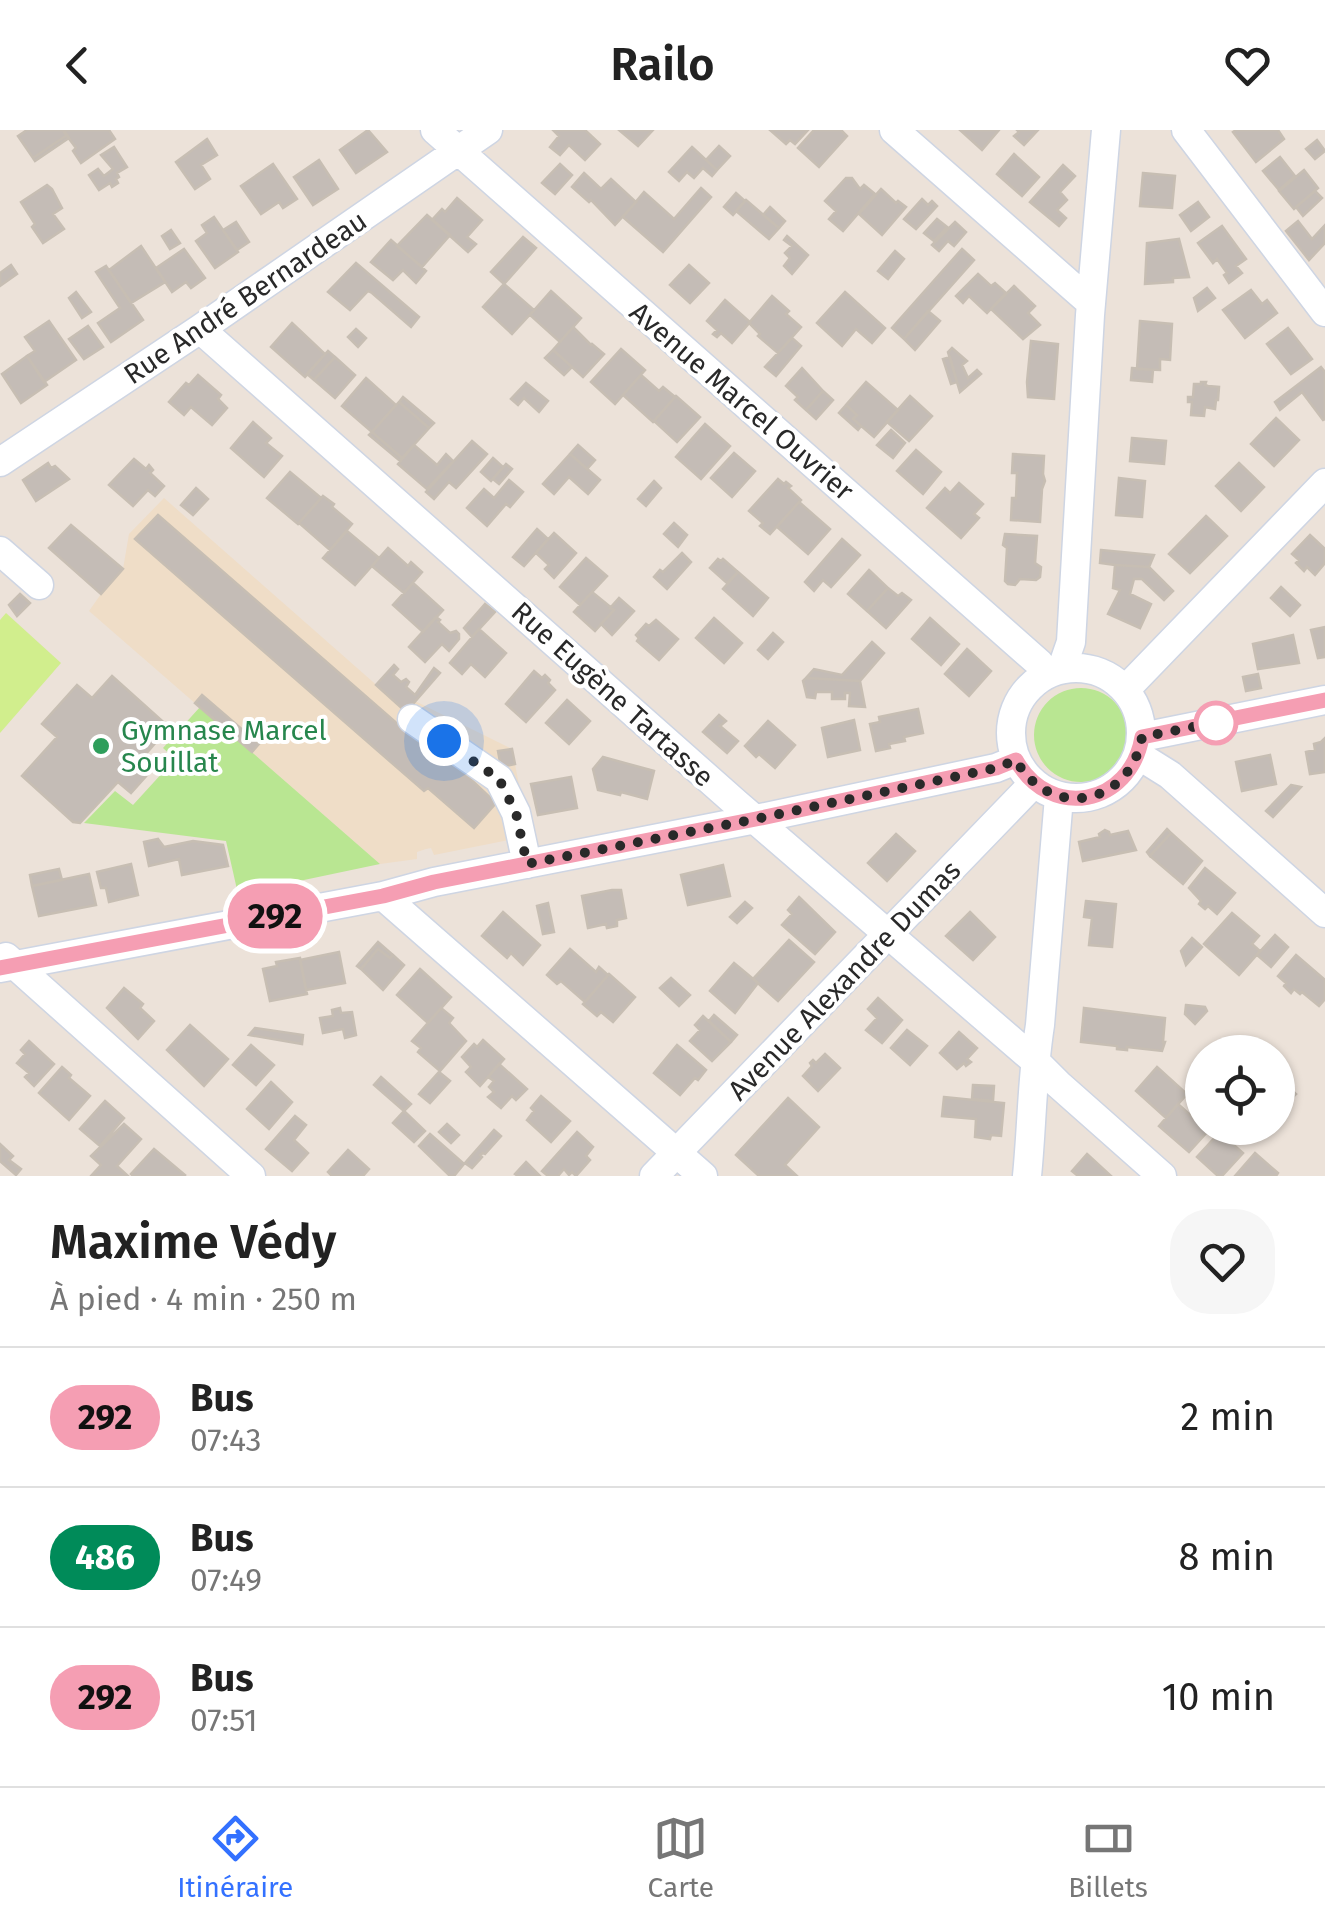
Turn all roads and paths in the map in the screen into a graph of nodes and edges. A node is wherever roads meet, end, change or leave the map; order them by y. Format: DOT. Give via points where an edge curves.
graph roads {
  1 [pos="435,130"];
  2 [pos="488,130"];
  3 [pos="894,130"];
  4 [pos="1106,130"];
  5 [pos="1186,130"];
  6 [pos="458,151"];
  7 [pos="1091,304"];
  8 [pos="1325,312"];
  9 [pos="200,329"];
  10 [pos="0,462"];
  11 [pos="1325,483"];
  12 [pos="0,552"];
  13 [pos="39,585"];
  14 [pos="1055,671"];
  15 [pos="1125,690"];
  16 [pos="1325,700"];
  17 [pos="412,719"];
  18 [pos="1140,746"];
  19 [pos="1016,760"];
  20 [pos="1034,784"];
  21 [pos="1059,797"];
  22 [pos="756,819"];
  23 [pos="527,864"];
  24 [pos="383,896"];
  25 [pos="1325,913"];
  26 [pos="888,934"];
  27 [pos="5,962"];
  28 [pos="1034,1060"];
  29 [pos="676,1152"];
  30 [pos="251,1176"];
  31 [pos="654,1176"];
  32 [pos="703,1176"];
  33 [pos="1027,1176"];
  34 [pos="1162,1176"];
  1 -- 6 [label="street, Avenue Marcel Ouvrier"];
  2 -- 6 [label="street, Rue André Bernardeau"];
  3 -- 7 [label="street"];
  4 -- 7 [label="street"];
  5 -- 8 [label="street"];
  6 -- 9 [label="street, Rue André Bernardeau"];
  6 -- 14 [label="street, Avenue Marcel Ouvrier"];
  7 -- 14 [label="street" via="1072,642"];
  9 -- 10 [label="street, Rue André Bernardeau"];
  9 -- 22 [label="street, Rue Eugène Tartasse"];
  11 -- 15 [label="street"];
  12 -- 13 [label="street"];
  14 -- 15 [label="street" via="1097,670"];
  14 -- 19 [label="street" via="1018,701 1010,740"];
  15 -- 18 [label="street" via="1137,709"];
  16 -- 18 [label="street"];
  17 -- 23 [label="street" via="499,779 516,813"];
  18 -- 21 [label="street" via="1114,787 1095,796"];
  18 -- 25 [label="street"];
  19 -- 20 [label="street"];
  19 -- 22 [label="street"];
  20 -- 21 [label="street"];
  20 -- 26 [label="street, Avenue Alexandre Dumas"];
  21 -- 28 [label="street"];
  22 -- 23 [label="street"];
  22 -- 26 [label="street, Rue Eugène Tartasse"];
  23 -- 24 [label="street"];
  24 -- 27 [label="street"];
  24 -- 29 [label="street"];
  26 -- 28 [label="street, Rue Eugène Tartasse"];
  26 -- 29 [label="street, Avenue Alexandre Dumas"];
  27 -- 30 [label="street"];
  28 -- 33 [label="street"];
  28 -- 34 [label="street, Rue Eugène Tartasse"];
  29 -- 31 [label="street, Avenue Alexandre Dumas"];
  29 -- 32 [label="street"];
}
